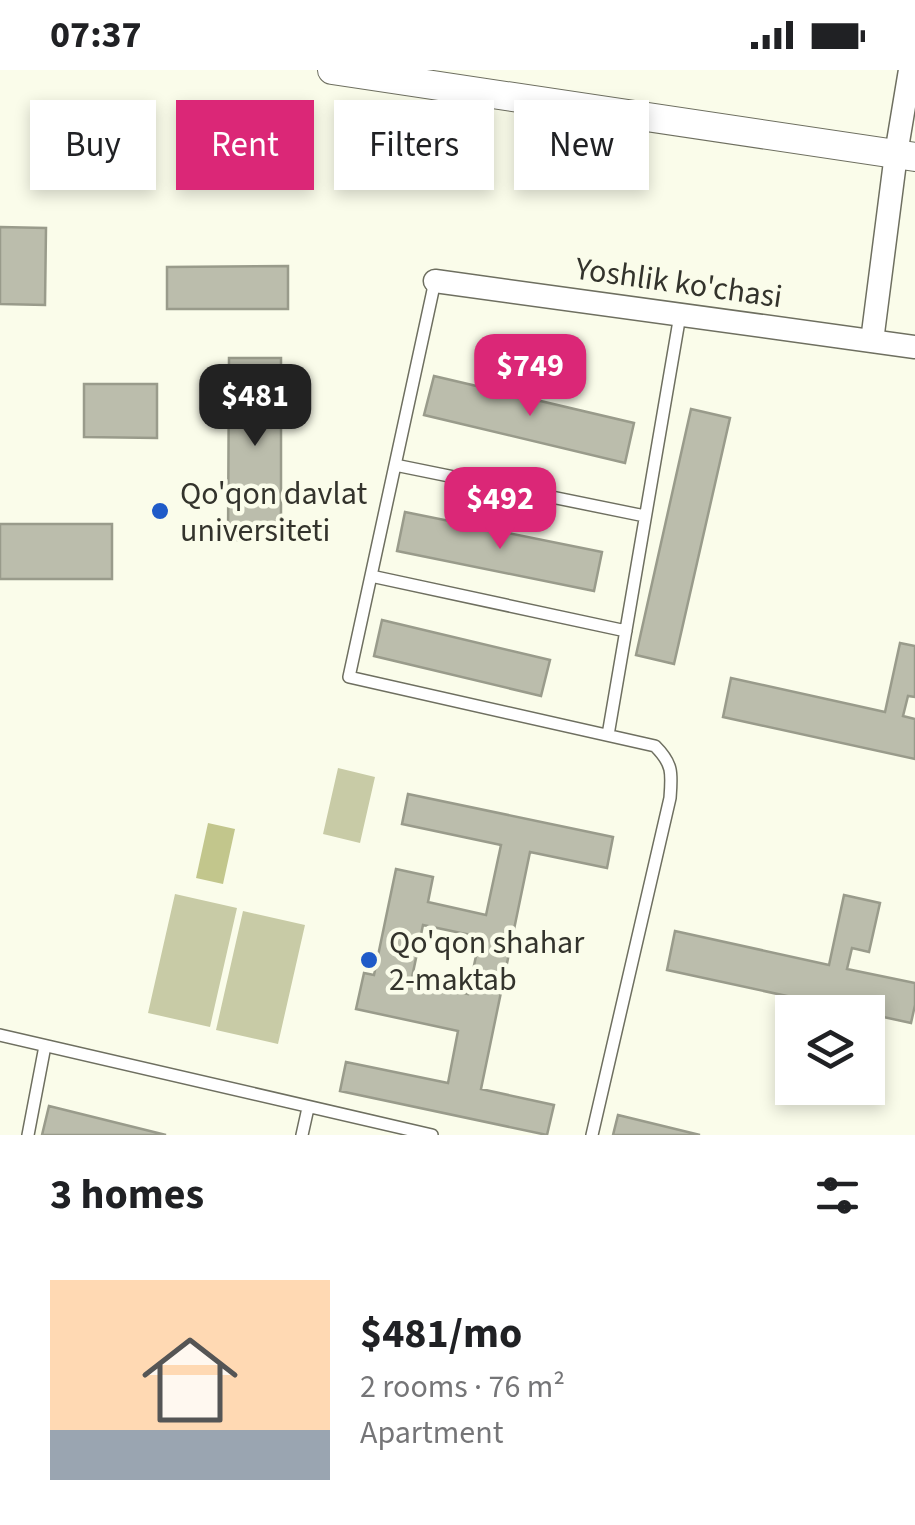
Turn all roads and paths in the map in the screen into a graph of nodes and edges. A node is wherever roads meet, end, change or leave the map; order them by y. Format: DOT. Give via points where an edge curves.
graph roads {
  1 [pos="332,70"];
  2 [pos="910,70"];
  3 [pos="906,155"];
  4 [pos="435,281"];
  5 [pos="680,315"];
  6 [pos="872,342"];
  7 [pos="915,347"];
  8 [pos="395,464"];
  9 [pos="645,516"];
  10 [pos="371,576"];
  11 [pos="626,631"];
  12 [pos="608,735"];
  13 [pos="0,1035"];
  14 [pos="45,1046"];
  15 [pos="308,1108"];
  16 [pos="28,1135"];
  17 [pos="302,1135"];
  18 [pos="432,1135"];
  19 [pos="592,1135"];
  1 -- 3 [label="street"];
  2 -- 3 [label="street"];
  3 -- 6 [label="street"];
  4 -- 5 [label="street, Yoshlik ko'chasi"];
  4 -- 8 [label="lane"];
  5 -- 6 [label="street, Yoshlik ko'chasi"];
  5 -- 9 [label="lane"];
  6 -- 7 [label="street, Yoshlik ko'chasi"];
  8 -- 9 [label="lane"];
  8 -- 10 [label="lane"];
  9 -- 11 [label="lane"];
  10 -- 11 [label="lane"];
  10 -- 12 [label="lane" via="349,677"];
  11 -- 12 [label="lane"];
  12 -- 19 [label="lane" via="655,746 672,776"];
  13 -- 14 [label="lane"];
  14 -- 15 [label="lane"];
  14 -- 16 [label="lane"];
  15 -- 17 [label="lane"];
  15 -- 18 [label="lane"];
}
